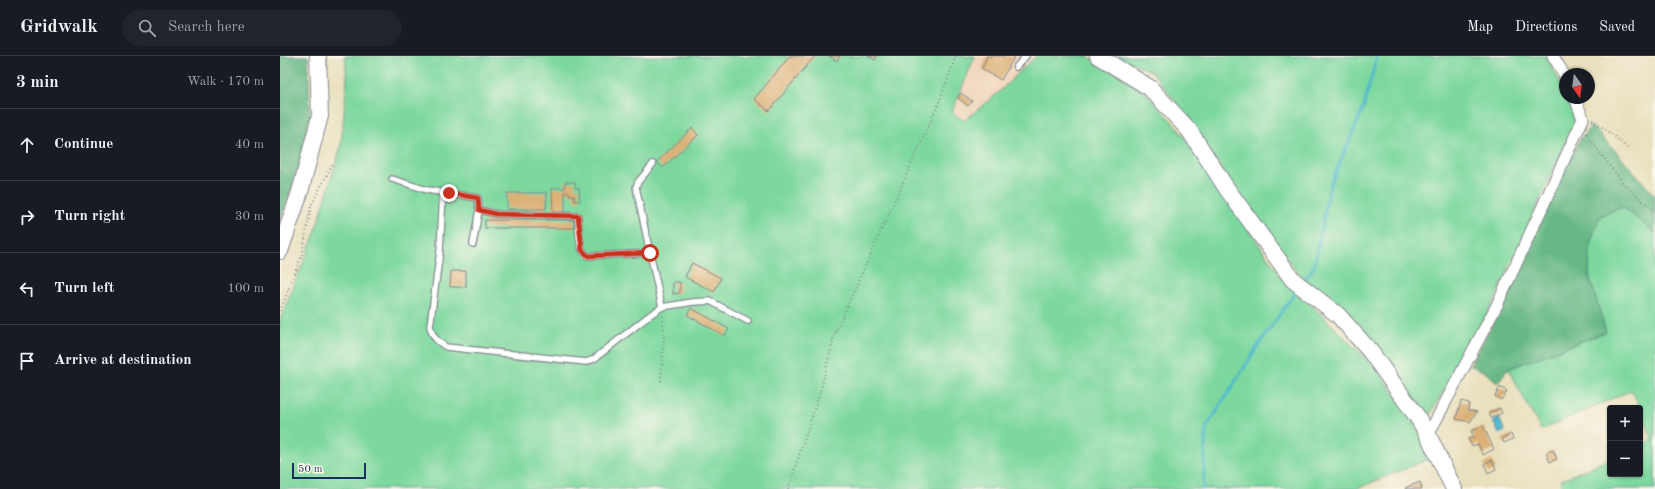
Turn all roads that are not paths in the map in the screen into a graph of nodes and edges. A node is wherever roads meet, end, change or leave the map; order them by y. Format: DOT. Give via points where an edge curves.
graph roads {
  1 [pos="318,56"];
  2 [pos="1026,56"];
  3 [pos="1098,56"];
  4 [pos="1553,56"];
  5 [pos="1016,67"];
  6 [pos="1560,68"];
  7 [pos="1578,104"];
  8 [pos="654,164"];
  9 [pos="392,179"];
  10 [pos="443,192"];
  11 [pos="479,210"];
  12 [pos="473,244"];
  13 [pos="280,251"];
  14 [pos="650,253"];
  15 [pos="662,307"];
  16 [pos="748,321"];
  17 [pos="1428,434"];
  18 [pos="1454,489"];
  1 -- 13 [label="street" via="320,116 300,192"];
  2 -- 5 [label="lane"];
  3 -- 17 [label="street" via="1150,88 1189,130 1227,189 1293,280 1338,316 1370,351"];
  4 -- 6 [label="street"];
  7 -- 17 [label="street" via="1587,119 1497,306"];
  8 -- 14 [label="lane" via="636,187"];
  9 -- 10 [label="lane" via="427,190"];
  10 -- 11 [label="lane" via="478,198"];
  10 -- 15 [label="lane" via="440,251 430,326 437,341 446,347 586,362 594,359"];
  11 -- 12 [label="lane"];
  11 -- 14 [label="lane" via="496,214 578,216 582,250 588,256"];
  14 -- 15 [label="lane"];
  15 -- 16 [label="lane" via="710,301"];
  17 -- 18 [label="street"];
}
